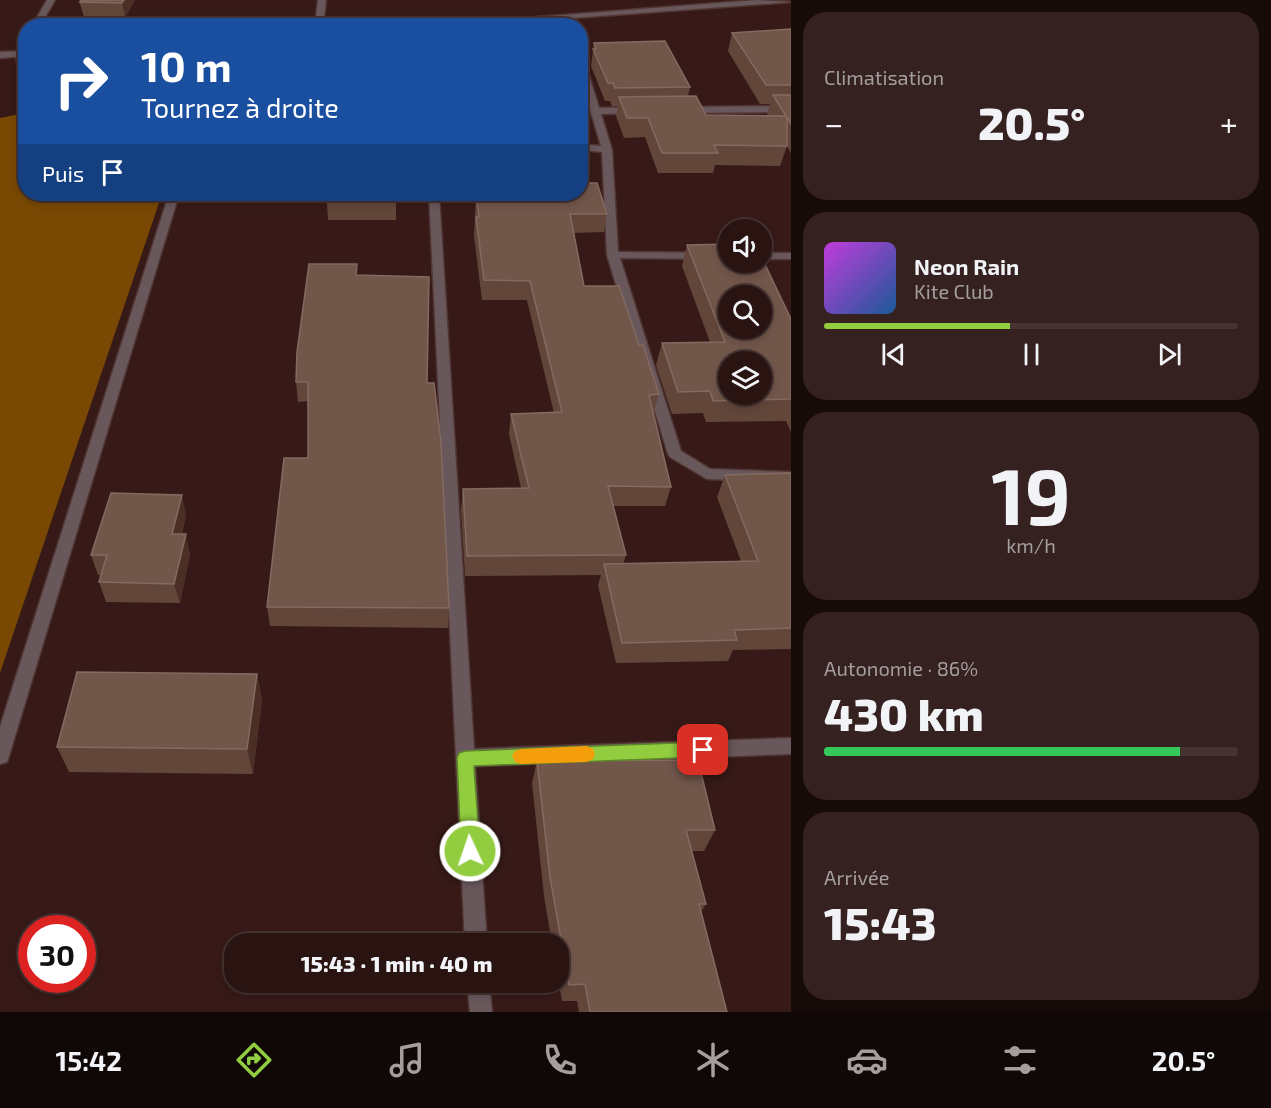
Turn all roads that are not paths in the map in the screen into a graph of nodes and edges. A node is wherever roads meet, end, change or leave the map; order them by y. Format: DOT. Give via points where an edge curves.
graph roads {
  1 [pos="51,0"];
  2 [pos="322,0"];
  3 [pos="789,0"];
  4 [pos="41,18"];
  5 [pos="320,18"];
  6 [pos="536,18"];
  7 [pos="18,54"];
  8 [pos="0,55"];
  9 [pos="588,85"];
  10 [pos="791,109"];
  11 [pos="653,110"];
  12 [pos="676,110"];
  13 [pos="596,111"];
  14 [pos="588,148"];
  15 [pos="607,150"];
  16 [pos="172,201"];
  17 [pos="434,201"];
  18 [pos="613,255"];
  19 [pos="718,256"];
  20 [pos="772,256"];
  21 [pos="791,256"];
  22 [pos="791,477"];
  23 [pos="791,746"];
  24 [pos="0,756"];
  25 [pos="465,758"];
  26 [pos="475,933"];
  27 [pos="479,993"];
  28 [pos="481,1012"];
  1 -- 4 [label="street"];
  2 -- 5 [label="street"];
  3 -- 6 [label="street"];
  7 -- 8 [label="street"];
  9 -- 13 [label="street"];
  10 -- 12 [label="street"];
  11 -- 13 [label="street"];
  13 -- 15 [label="street"];
  14 -- 15 [label="street"];
  15 -- 18 [label="street"];
  16 -- 24 [label="street"];
  17 -- 25 [label="street"];
  18 -- 19 [label="street"];
  18 -- 22 [label="street" via="675,454 707,474"];
  20 -- 21 [label="street"];
  23 -- 25 [label="street"];
  25 -- 26 [label="street"];
  27 -- 28 [label="street"];
}
